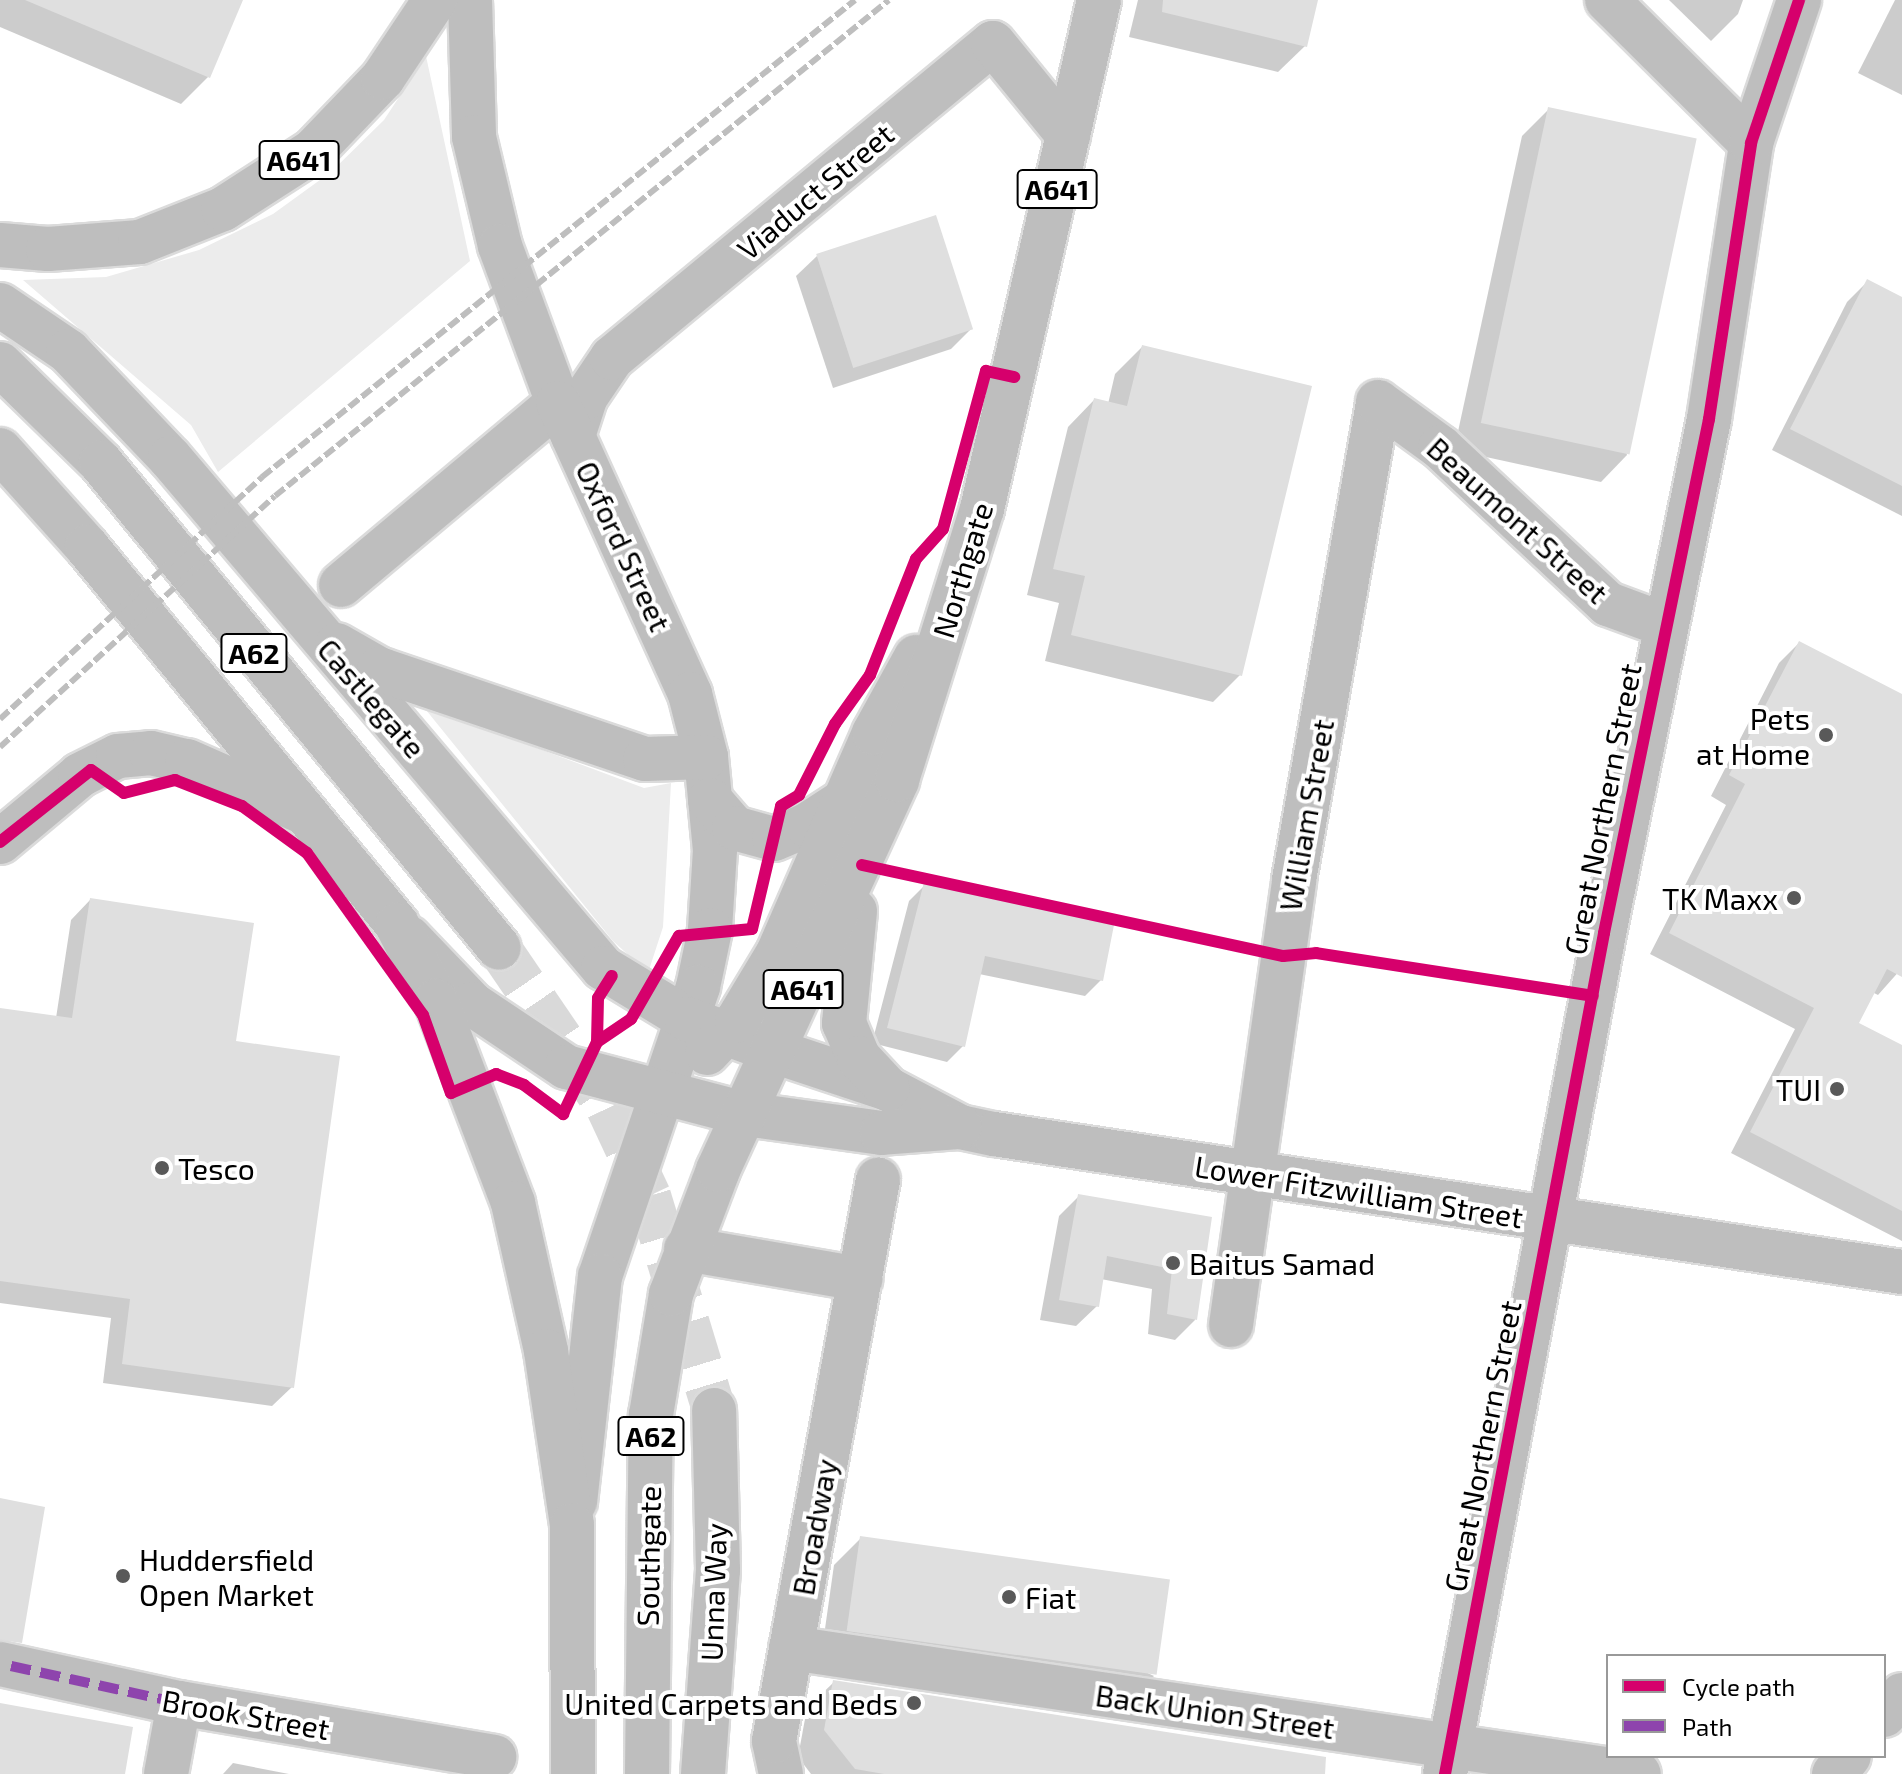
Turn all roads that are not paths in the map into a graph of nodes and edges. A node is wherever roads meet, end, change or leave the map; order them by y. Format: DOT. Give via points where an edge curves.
graph roads {
  1 [pos="435,0"];
  2 [pos="470,0"];
  3 [pos="1099,0"];
  4 [pos="1607,0"];
  5 [pos="1799,0"];
  6 [pos="1068,135"];
  7 [pos="1751,143"];
  8 [pos="0,245"];
  9 [pos="0,305"];
  10 [pos="0,364"];
  11 [pos="1378,402"];
  12 [pos="566,420"];
  13 [pos="0,450"];
  14 [pos="957,583"];
  15 [pos="341,585"];
  16 [pos="1665,625"];
  17 [pos="317,634"];
  18 [pos="706,757"];
  19 [pos="710,800"];
  20 [pos="844,801"];
  21 [pos="301,811"];
  22 [pos="0,842"];
  23 [pos="862,865"];
  24 [pos="397,925"];
  25 [pos="499,948"];
  26 [pos="687,1019"];
  27 [pos="727,1034"];
  28 [pos="771,1050"];
  29 [pos="888,1089"];
  30 [pos="661,1096"];
  31 [pos="745,1114"];
  32 [pos="960,1127"];
  33 [pos="1252,1174"];
  34 [pos="878,1180"];
  35 [pos="1551,1221"];
  36 [pos="686,1249"];
  37 [pos="1902,1272"];
  38 [pos="860,1279"];
  39 [pos="1231,1325"];
  40 [pos="714,1410"];
  41 [pos="572,1525"];
  42 [pos="791,1648"];
  43 [pos="6,1665"];
  44 [pos="1902,1695"];
  45 [pos="179,1703"];
  46 [pos="1886,1713"];
  47 [pos="494,1757"];
  48 [pos="1847,1758"];
  49 [pos="1448,1760"];
  50 [pos="166,1774"];
  51 [pos="573,1774"];
  52 [pos="647,1774"];
  53 [pos="703,1774"];
  54 [pos="781,1774"];
  55 [pos="1639,1774"];
  56 [pos="1834,1774"];
  1 -- 8 [label="main road, A641" via="383,78 313,151 223,209 140,242 48,249"];
  2 -- 12 [label="main road, Oxford Street" via="474,137 500,246"];
  3 -- 6 [label="main road, Northgate / A641"];
  4 -- 7 [label="main road"];
  5 -- 7 [label="main road, Great Northern Street"];
  6 -- 12 [label="main road, Viaduct Street" via="993,43 612,358"];
  6 -- 14 [label="main road, Northgate / A641" via="982,509"];
  7 -- 16 [label="main road, Great Northern Street" via="1709,419"];
  9 -- 17 [label="main road, Castlegate / A62" via="68,351 170,458"];
  10 -- 25 [label="main road, Castlegate / A62" via="101,463"];
  11 -- 16 [label="main road, Beaumont Street" via="1440,447 1608,604"];
  11 -- 33 [label="main road, William Street" via="1294,880"];
  12 -- 15 [label="main road"];
  12 -- 18 [label="main road, Oxford Street" via="690,694"];
  13 -- 21 [label="main road, A62" via="87,547"];
  14 -- 20 [label="main road, A641" via="874,733"];
  14 -- 23 [label="main road, Northgate / A641" via="897,780"];
  16 -- 35 [label="main road, Great Northern Street"];
  17 -- 18 [label="main road" via="379,669 645,759"];
  17 -- 26 [label="main road, Castlegate / A62" via="603,968"];
  18 -- 19 [label="main road, Oxford Street"];
  19 -- 20 [label="main road" via="734,828 774,839"];
  19 -- 26 [label="main road, Oxford Street" via="715,850 710,930"];
  20 -- 27 [label="main road, A641" via="778,953"];
  21 -- 22 [label="main road" via="187,761 151,753 118,756 80,775"];
  21 -- 24 [label="main road, A62"];
  23 -- 28 [label="main road, Northgate / A641"];
  23 -- 29 [label="main road" via="841,1006 859,1058"];
  24 -- 30 [label="main road, A62" via="472,1004 517,1039 583,1075"];
  24 -- 41 [label="main road, A62" via="471,1085 513,1203 546,1351"];
  26 -- 27 [label="main road, Castlegate / A62"];
  26 -- 30 [label="main road, Oxford Street"];
  27 -- 28 [label="main road, Castlegate / A62"];
  27 -- 30 [label="main road, A641"];
  28 -- 29 [label="main road, Lower Fitzwilliam Street"];
  28 -- 31 [label="main road, Northgate / A641"];
  29 -- 32 [label="main road, Lower Fitzwilliam Street"];
  30 -- 31 [label="main road, A62"];
  30 -- 41 [label="main road, A62" via="600,1276"];
  31 -- 32 [label="main road, Lower Fitzwilliam Street" via="882,1133"];
  31 -- 36 [label="main road, Southgate / A62"];
  32 -- 33 [label="main road, Lower Fitzwilliam Street"];
  33 -- 35 [label="main road, Lower Fitzwilliam Street"];
  33 -- 39 [label="main road, William Street"];
  34 -- 38 [label="main road, Broadway"];
  35 -- 37 [label="main road, Lower Fitzwilliam Street"];
  35 -- 49 [label="main road, Great Northern Street"];
  36 -- 38 [label="main road"];
  36 -- 52 [label="main road, Southgate / A62" via="671,1294 651,1415"];
  38 -- 42 [label="main road, Broadway"];
  40 -- 53 [label="main road, Unna Way / A62" via="718,1570"];
  41 -- 51 [label="main road, A62"];
  42 -- 49 [label="main road, Back Union Street"];
  42 -- 54 [label="main road, Broadway" via="774,1741"];
  43 -- 45 [label="main road, Brook Street"];
  44 -- 46 [label="main road"];
  45 -- 47 [label="main road, Brook Street"];
  45 -- 50 [label="main road"];
  48 -- 56 [label="main road"];
  49 -- 55 [label="main road, Back Union Street"];
}
